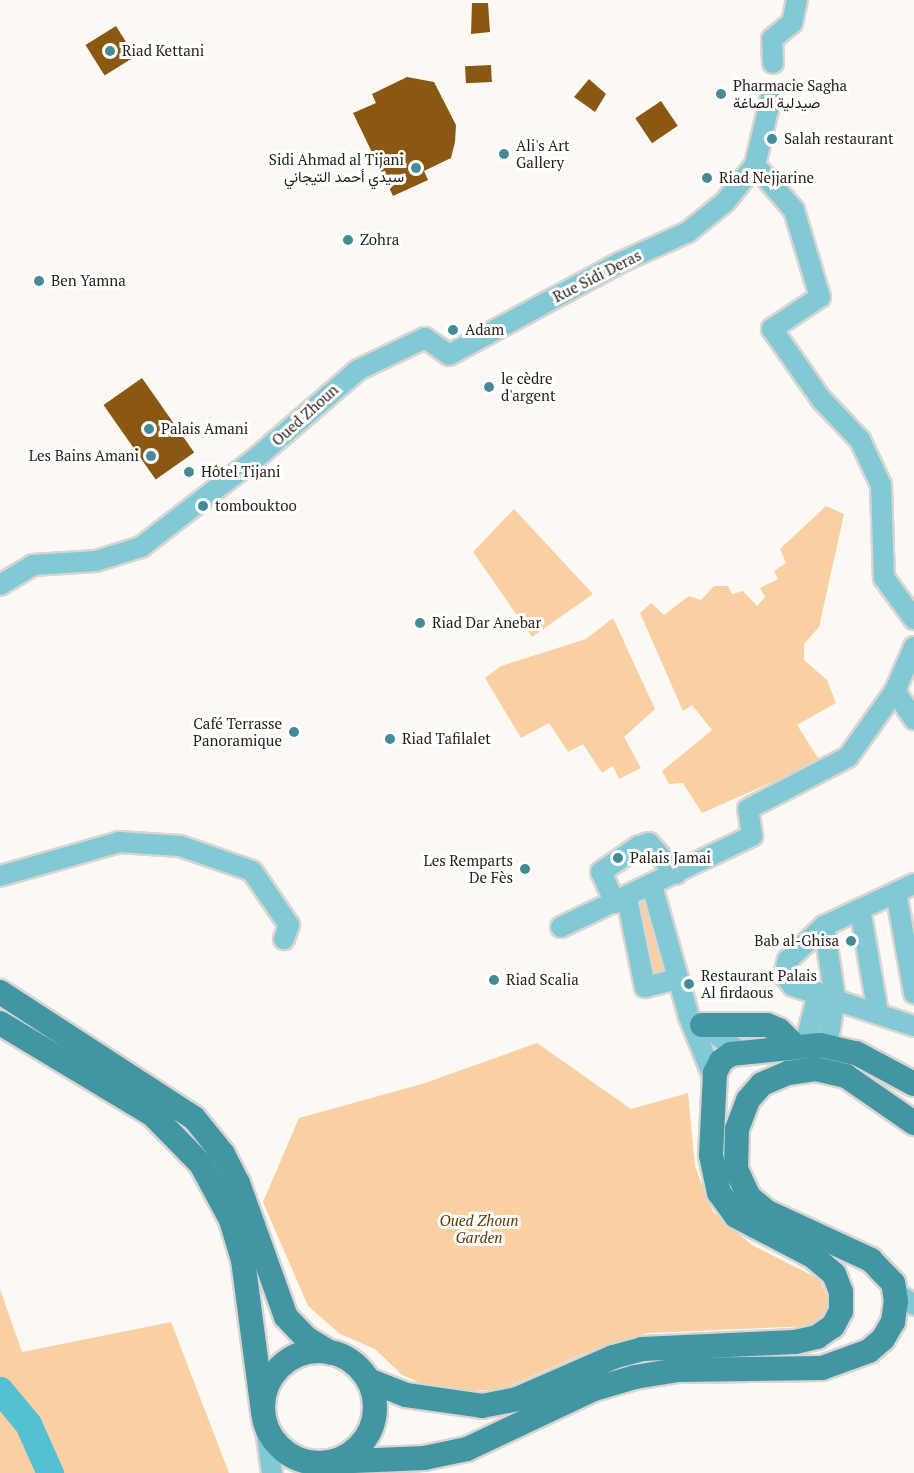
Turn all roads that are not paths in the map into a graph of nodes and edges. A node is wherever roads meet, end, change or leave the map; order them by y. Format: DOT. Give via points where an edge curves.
graph roads {
  1 [pos="797,0"];
  2 [pos="773,63"];
  3 [pos="771,97"];
  4 [pos="755,165"];
  5 [pos="425,338"];
  6 [pos="0,585"];
  7 [pos="914,620"];
  8 [pos="914,647"];
  9 [pos="895,691"];
  10 [pos="914,719"];
  11 [pos="676,874"];
  12 [pos="0,876"];
  13 [pos="914,884"];
  14 [pos="652,886"];
  15 [pos="896,892"];
  16 [pos="621,901"];
  17 [pos="860,909"];
  18 [pos="824,926"];
  19 [pos="561,927"];
  20 [pos="284,939"];
  21 [pos="678,979"];
  22 [pos="0,992"];
  23 [pos="914,993"];
  24 [pos="827,996"];
  25 [pos="878,1013"];
  26 [pos="695,1021"];
  27 [pos="0,1023"];
  28 [pos="914,1026"];
  29 [pos="809,1045"];
  30 [pos="746,1055"];
  31 [pos="715,1083"];
  32 [pos="914,1084"];
  33 [pos="914,1123"];
  34 [pos="905,1299"];
  35 [pos="331,1353"];
  36 [pos="368,1380"];
  37 [pos="264,1417"];
  38 [pos="325,1466"];
  39 [pos="272,1473"];
  1 -- 2 [label="street" via="792,23 772,39"];
  3 -- 4 [label="street"];
  4 -- 5 [label="street, Rue Sidi Deras" via="725,202 688,232 619,263 449,355"];
  4 -- 7 [label="street" via="794,210 820,297 772,329 821,399 860,440 881,485 884,578"];
  5 -- 6 [label="street, Oued Zhoun" via="380,358 336,386 271,446 141,547 96,561 33,565"];
  8 -- 9 [label="street"];
  9 -- 10 [label="street"];
  9 -- 11 [label="street" via="848,757 748,809 752,837"];
  11 -- 14 [label="street"];
  11 -- 16 [label="street" via="649,843 639,846 601,872"];
  12 -- 20 [label="street" via="119,842 180,846 252,871 289,925"];
  13 -- 15 [label="street"];
  14 -- 16 [label="street"];
  14 -- 21 [label="street"];
  15 -- 17 [label="street"];
  15 -- 23 [label="street"];
  16 -- 19 [label="street"];
  16 -- 21 [label="street" via="645,987"];
  17 -- 18 [label="street"];
  17 -- 25 [label="street"];
  18 -- 24 [label="street"];
  18 -- 24 [label="street" via="789,960 784,975 793,986"];
  21 -- 26 [label="street"];
  22 -- 35 [label="main road" via="194,1118 218,1147 238,1183 286,1317 306,1338"];
  24 -- 25 [label="street"];
  24 -- 29 [label="street"];
  25 -- 28 [label="street"];
  26 -- 29 [label="main road" via="767,1025"];
  26 -- 30 [label="street"];
  26 -- 31 [label="street"];
  27 -- 37 [label="main road" via="153,1115 201,1164 231,1220 243,1260"];
  29 -- 30 [label="main road"];
  29 -- 32 [label="main road" via="856,1053"];
  30 -- 31 [label="main road" via="731,1054 721,1061"];
  31 -- 36 [label="main road" via="711,1155 719,1192 736,1216 814,1257 834,1274 841,1292 841,1311 826,1332 795,1342 684,1344 628,1352 517,1399 494,1404 468,1406 422,1399 390,1391"];
  33 -- 34 [label="main road" via="837,1072 800,1070 755,1092 737,1129 735,1158 739,1181 749,1197 767,1212 871,1260"];
  34 -- 38 [label="main road" via="883,1339 848,1362 801,1369 652,1373 594,1389 467,1449 416,1459"];
  35 -- 36 [label="main road" via="352,1363"];
  35 -- 37 [label="main road" via="305,1353 282,1365 267,1386"];
  36 -- 38 [label="main road" via="375,1400 371,1428 355,1450"];
  37 -- 38 [label="main road" via="274,1441 290,1455"];
  37 -- 39 [label="street"];
}
